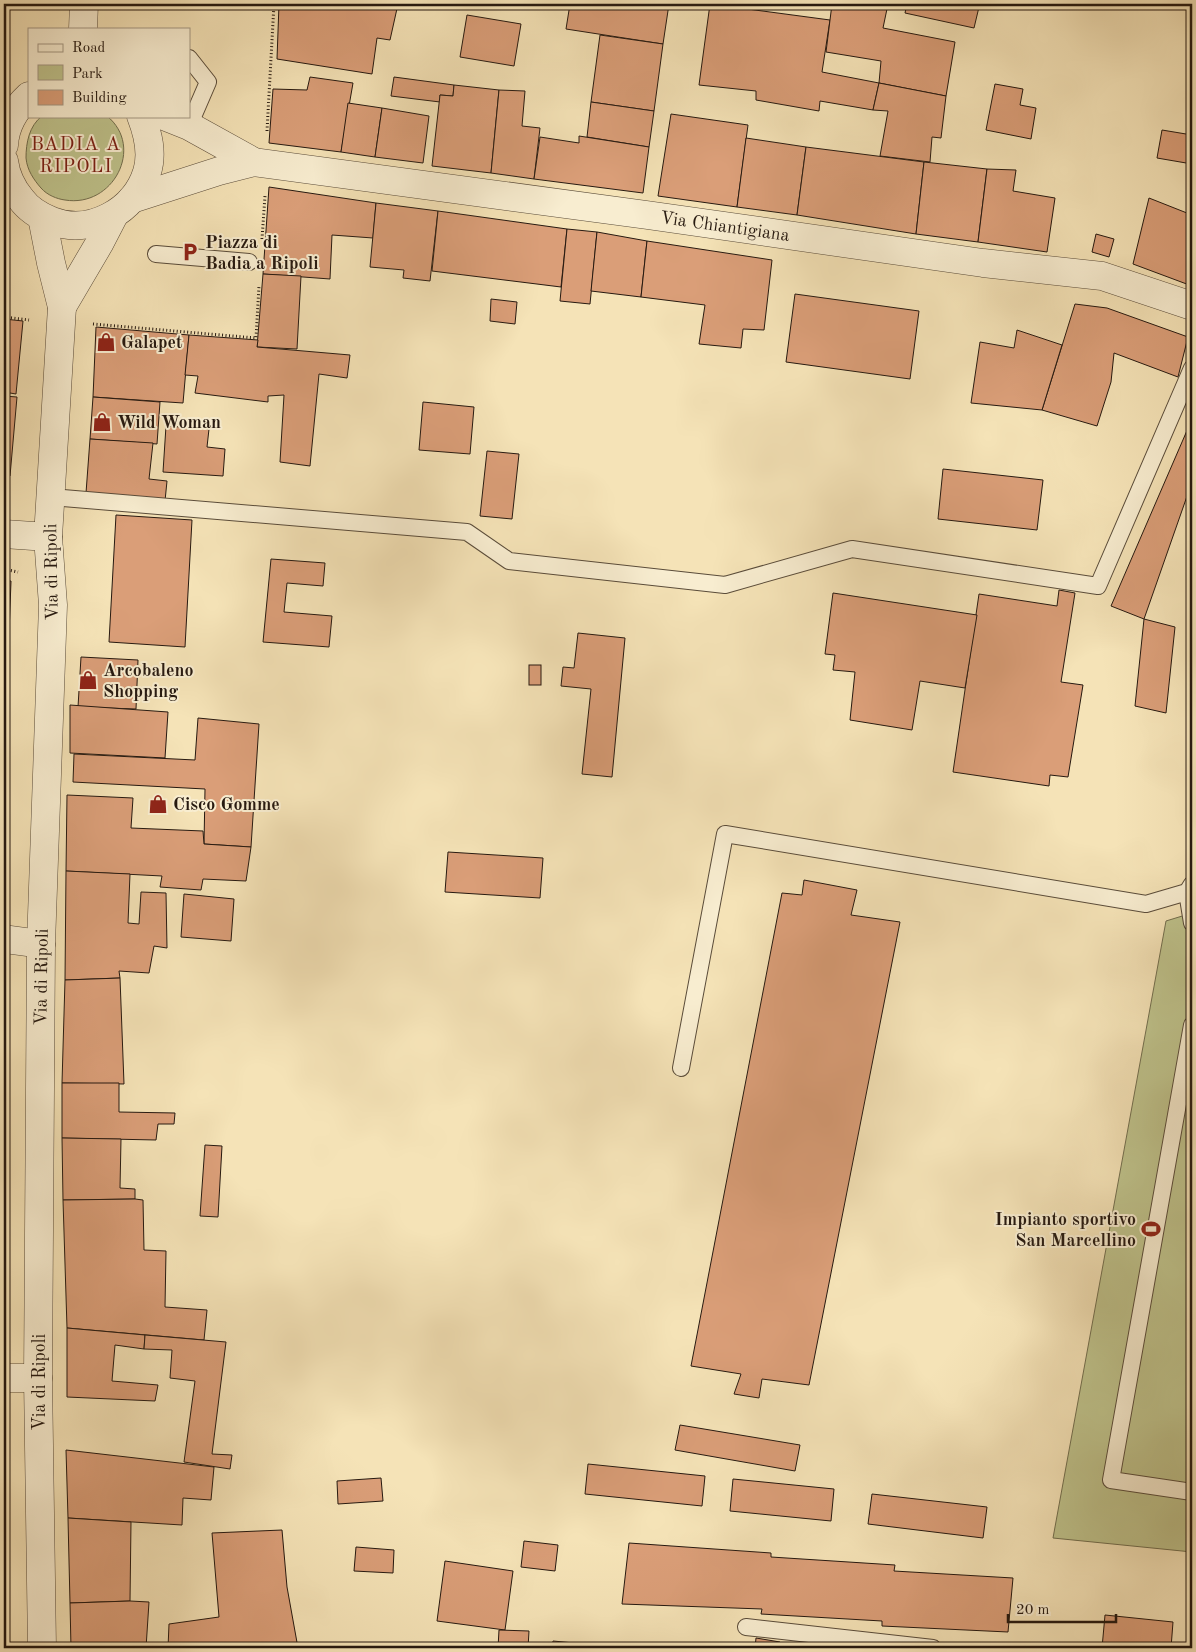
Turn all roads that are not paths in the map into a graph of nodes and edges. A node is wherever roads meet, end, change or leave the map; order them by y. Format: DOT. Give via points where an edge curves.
graph roads {
  1 [pos="84,4"];
  2 [pos="83,28"];
  3 [pos="190,59"];
  4 [pos="19,100"];
  5 [pos="142,118"];
  6 [pos="169,118"];
  7 [pos="189,126"];
  8 [pos="4,145"];
  9 [pos="254,162"];
  10 [pos="6,177"];
  11 [pos="123,207"];
  12 [pos="42,217"];
  13 [pos="156,254"];
  14 [pos="249,262"];
  15 [pos="1192,306"];
  16 [pos="62,307"];
  17 [pos="1192,368"];
  18 [pos="51,497"];
  19 [pos="4,534"];
  20 [pos="48,537"];
  21 [pos="1189,888"];
  22 [pos="1192,923"];
  23 [pos="4,939"];
  24 [pos="41,944"];
  25 [pos="1192,1025"];
  26 [pos="681,1068"];
  27 [pos="4,1378"];
  28 [pos="38,1378"];
  29 [pos="1192,1492"];
  30 [pos="746,1627"];
  31 [pos="42,1648"];
  32 [pos="933,1648"];
  1 -- 2 [label="street"];
  3 -- 7 [label="lane" via="208,82"];
  4 -- 8 [label="street" via="9,122"];
  5 -- 11 [label="street" via="149,142 147,172"];
  6 -- 7 [label="street, Via Chiantigiana"];
  7 -- 9 [label="street, Via Chiantigiana"];
  9 -- 11 [label="street, Via Chiantigiana" via="219,170"];
  9 -- 15 [label="street, Via Chiantigiana" via="983,263 1102,276"];
  10 -- 12 [label="street" via="25,204"];
  11 -- 12 [label="street" via="102,221 88,224 69,225"];
  11 -- 16 [label="street, Via di Ripoli"];
  12 -- 16 [label="street, Via di Ripoli"];
  13 -- 14 [label="lane"];
  16 -- 18 [label="street, Via di Ripoli"];
  17 -- 18 [label="lane" via="1098,586 852,549 725,586 509,561 467,532"];
  18 -- 20 [label="street, Via di Ripoli"];
  19 -- 20 [label="street"];
  20 -- 24 [label="street, Via di Ripoli" via="53,605"];
  21 -- 22 [label="lane"];
  21 -- 26 [label="lane" via="1146,904 725,834"];
  23 -- 24 [label="street"];
  24 -- 28 [label="street, Via di Ripoli"];
  25 -- 29 [label="lane" via="1111,1480"];
  27 -- 28 [label="street"];
  28 -- 31 [label="street, Via di Ripoli"];
  30 -- 32 [label="lane"];
}
